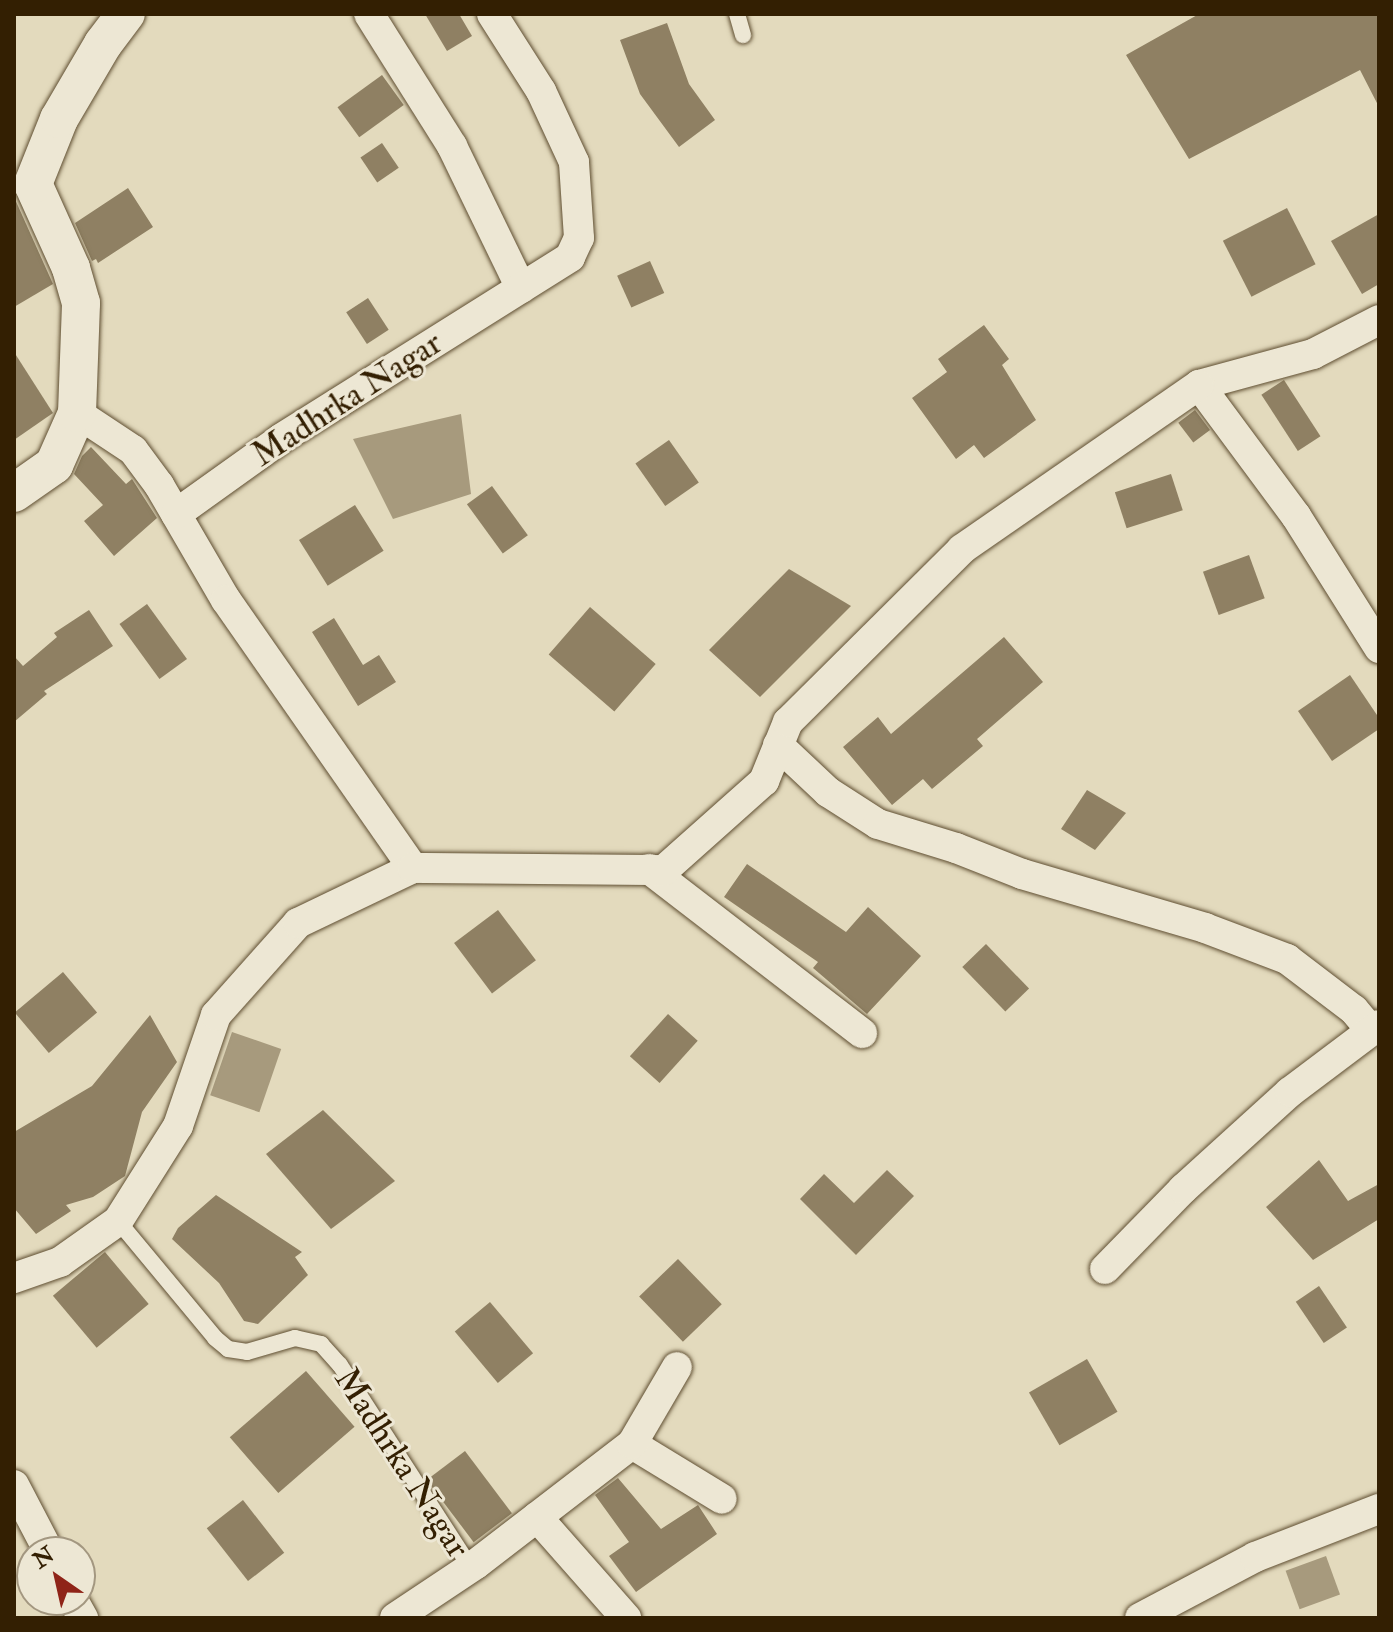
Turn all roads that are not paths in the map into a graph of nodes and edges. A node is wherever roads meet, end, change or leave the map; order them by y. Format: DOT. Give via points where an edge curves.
graph roads {
  1 [pos="126,14"];
  2 [pos="369,14"];
  3 [pos="492,14"];
  4 [pos="737,14"];
  5 [pos="743,35"];
  6 [pos="23,189"];
  7 [pos="521,288"];
  8 [pos="1379,320"];
  9 [pos="1199,385"];
  10 [pos="77,413"];
  11 [pos="14,493"];
  12 [pos="176,514"];
  13 [pos="1379,648"];
  14 [pos="778,745"];
  15 [pos="413,868"];
  16 [pos="649,869"];
  17 [pos="1375,1027"];
  18 [pos="862,1033"];
  19 [pos="118,1221"];
  20 [pos="1105,1269"];
  21 [pos="14,1278"];
  22 [pos="677,1367"];
  23 [pos="632,1444"];
  24 [pos="14,1485"];
  25 [pos="722,1499"];
  26 [pos="1379,1509"];
  27 [pos="537,1517"];
  28 [pos="41,1536"];
  29 [pos="473,1566"];
  30 [pos="395,1618"];
  31 [pos="626,1618"];
  32 [pos="1140,1618"];
  1 -- 6 [label="street" via="103,44"];
  2 -- 7 [label="street" via="452,146"];
  3 -- 7 [label="street, Madhrka Nagar" via="541,91 574,162 579,238 570,257"];
  4 -- 5 [label="lane"];
  6 -- 10 [label="street" via="71,268 81,303"];
  7 -- 12 [label="street, Madhrka Nagar" via="282,438"];
  8 -- 9 [label="street" via="1313,354"];
  9 -- 13 [label="street" via="1296,516"];
  9 -- 14 [label="street" via="962,549 788,722"];
  10 -- 11 [label="street" via="54,465"];
  10 -- 12 [label="street" via="133,450"];
  12 -- 15 [label="street" via="226,600"];
  14 -- 16 [label="street" via="764,781 664,870"];
  14 -- 17 [label="street" via="828,792 878,824 1287,959"];
  15 -- 16 [label="street"];
  15 -- 19 [label="street" via="298,923 216,1015 178,1126"];
  16 -- 18 [label="street"];
  17 -- 20 [label="street" via="1290,1092"];
  19 -- 21 [label="street" via="60,1262"];
  19 -- 29 [label="lane, Madhrka Nagar" via="228,1349 247,1352 295,1338 321,1344"];
  22 -- 23 [label="street"];
  23 -- 25 [label="street"];
  23 -- 27 [label="street"];
  24 -- 28 [label="street"];
  26 -- 32 [label="street" via="1255,1557"];
  27 -- 29 [label="street"];
  27 -- 31 [label="street"];
  29 -- 30 [label="street, Madhrka Nagar"];
}
